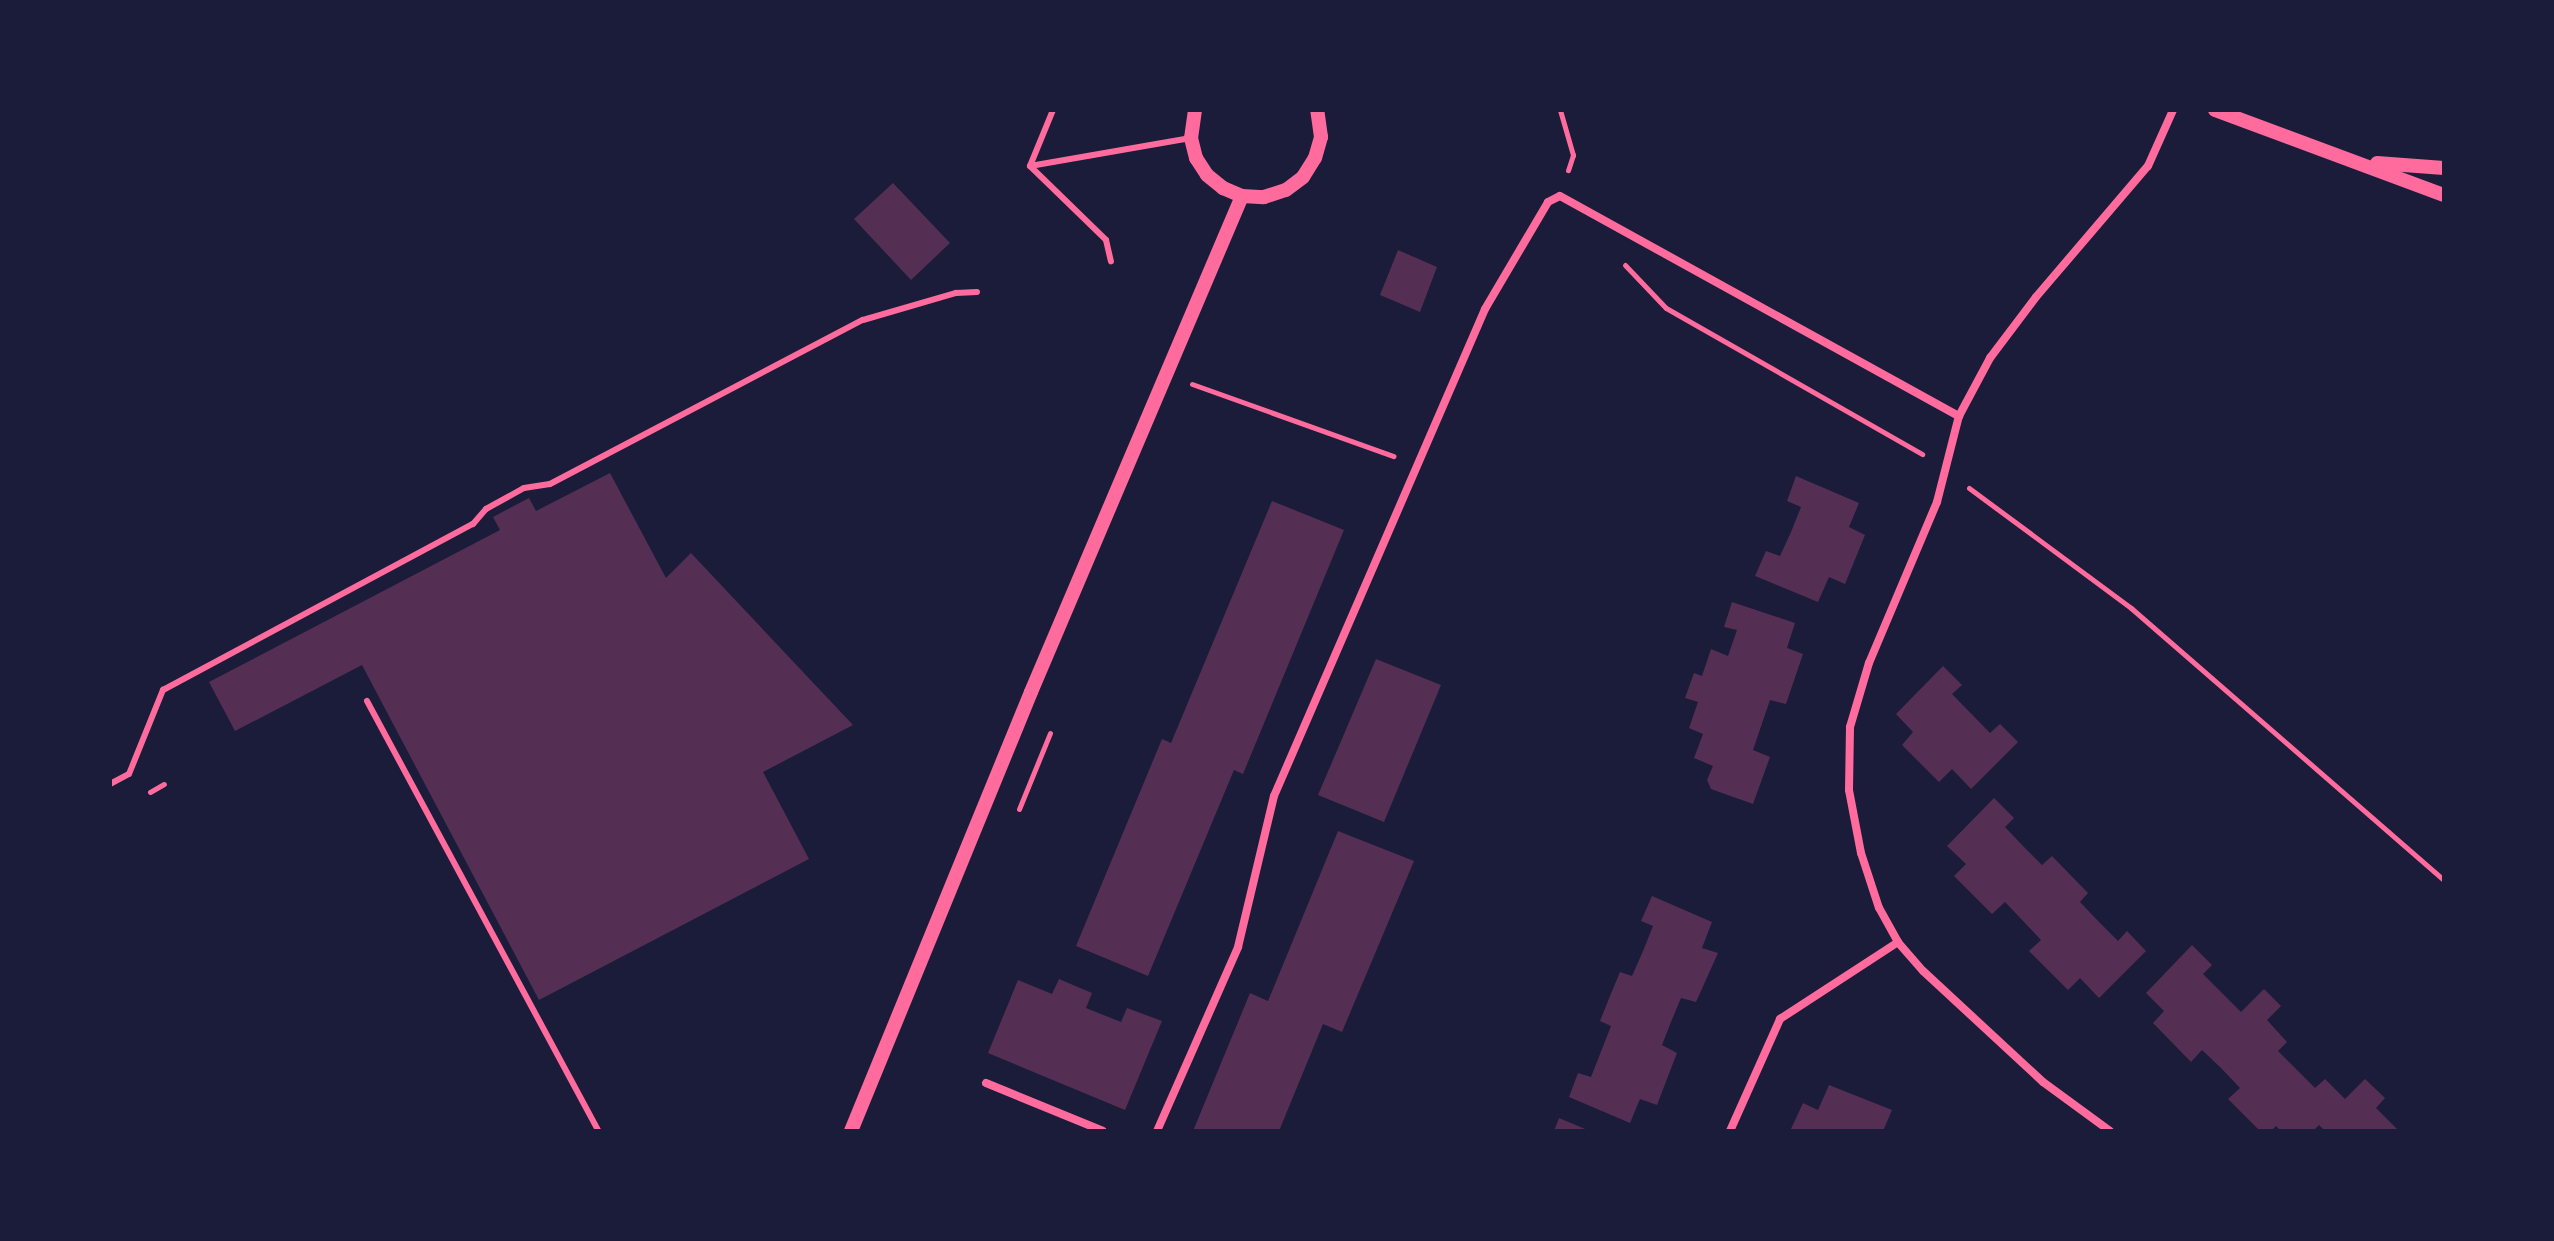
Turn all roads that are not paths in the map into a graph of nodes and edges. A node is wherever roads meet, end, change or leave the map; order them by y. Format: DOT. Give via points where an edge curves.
graph roads {
  1 [pos="1053,110"];
  2 [pos="1195,110"];
  3 [pos="1317,110"];
  4 [pos="2173,110"];
  5 [pos="2215,110"];
  6 [pos="1191,138"];
  7 [pos="2359,162"];
  8 [pos="1030,166"];
  9 [pos="2444,168"];
  10 [pos="2444,195"];
  11 [pos="1242,196"];
  12 [pos="1111,261"];
  13 [pos="977,292"];
  14 [pos="1959,416"];
  15 [pos="367,701"];
  16 [pos="110,784"];
  17 [pos="1898,942"];
  18 [pos="986,1083"];
  19 [pos="599,1131"];
  20 [pos="851,1131"];
  21 [pos="1103,1131"];
  22 [pos="1157,1131"];
  23 [pos="1730,1131"];
  24 [pos="2110,1131"];
  1 -- 8 [label="lane"];
  2 -- 6 [label="street"];
  3 -- 11 [label="street" via="1321,137 1303,177 1264,197"];
  4 -- 14 [label="street" via="2148,166 2036,297 1990,358"];
  5 -- 7 [label="street"];
  6 -- 8 [label="lane"];
  6 -- 11 [label="street" via="1207,175"];
  7 -- 9 [label="street"];
  7 -- 10 [label="street"];
  8 -- 12 [label="lane" via="1106,240"];
  11 -- 20 [label="street"];
  13 -- 16 [label="lane" via="956,293 863,320 550,484 524,488 486,509 473,524 163,690 129,774"];
  14 -- 17 [label="street" via="1947,471 1869,663 1850,727 1849,790 1861,853 1879,908"];
  14 -- 22 [label="street" via="1560,196 1548,202 1485,309 1274,796 1238,947"];
  15 -- 19 [label="lane"];
  17 -- 23 [label="street" via="1780,1019"];
  17 -- 24 [label="street" via="2043,1082"];
  18 -- 21 [label="street"];
}
